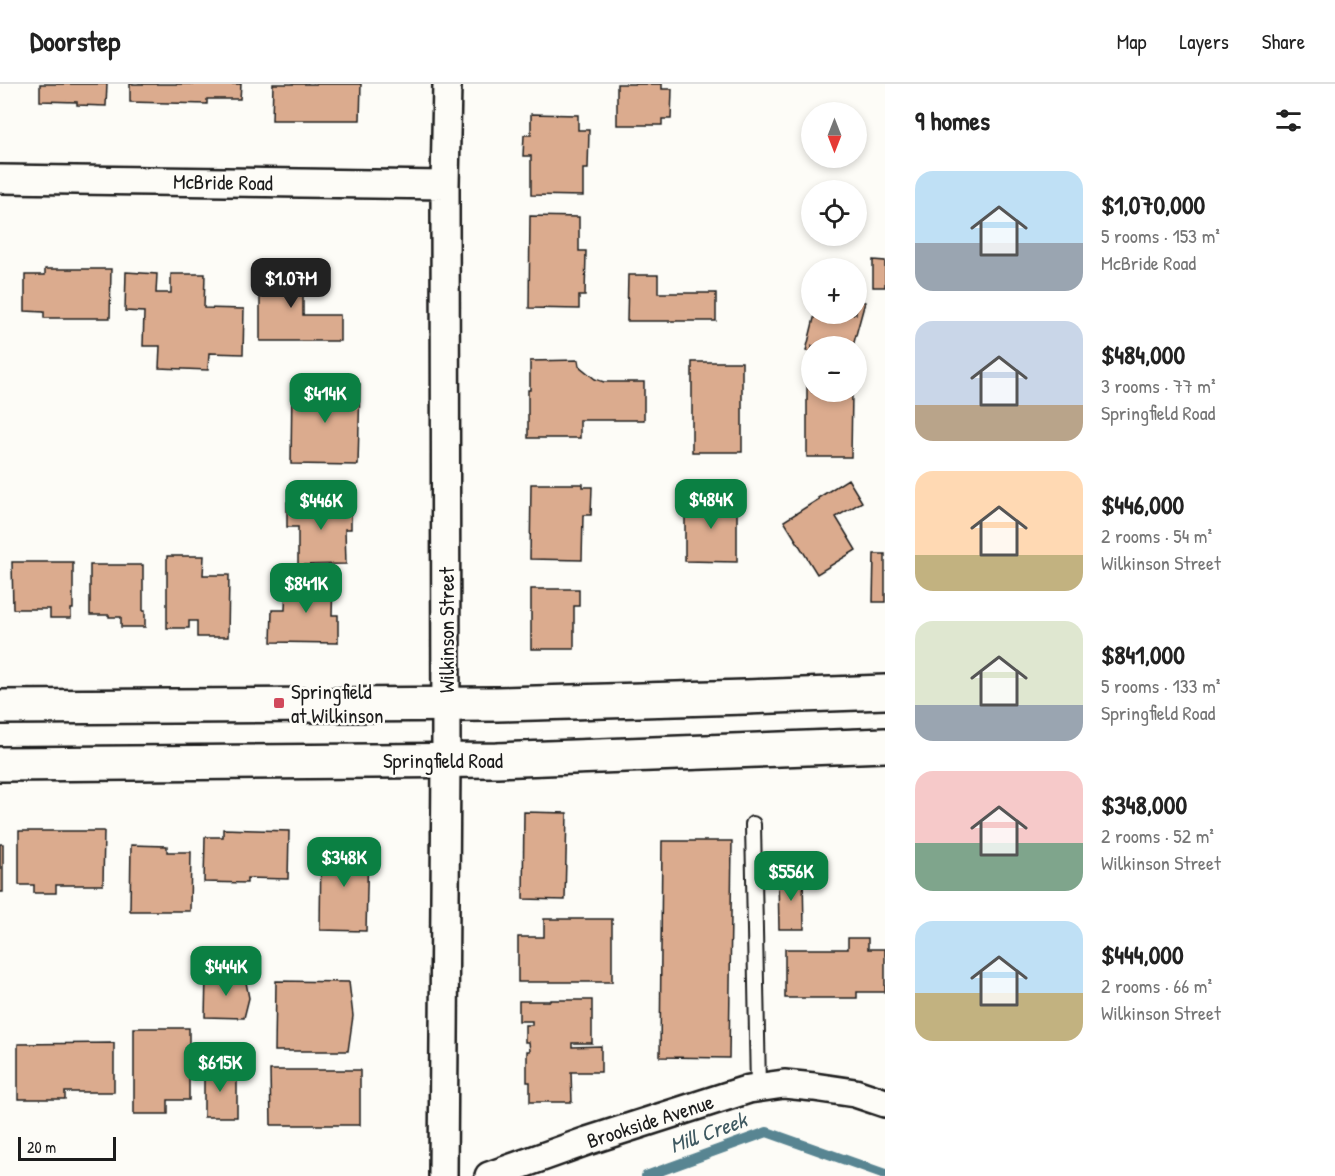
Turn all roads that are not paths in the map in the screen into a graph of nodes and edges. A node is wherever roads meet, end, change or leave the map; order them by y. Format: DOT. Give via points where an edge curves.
graph roads {
  1 [pos="447,84"];
  2 [pos="0,179"];
  3 [pos="445,185"];
  4 [pos="885,692"];
  5 [pos="446,704"];
  6 [pos="0,707"];
  7 [pos="885,745"];
  8 [pos="446,760"];
  9 [pos="0,764"];
  10 [pos="753,824"];
  11 [pos="758,1088"];
  12 [pos="885,1103"];
  13 [pos="443,1176"];
  14 [pos="489,1176"];
  1 -- 3 [label="street, Wilkinson Street"];
  2 -- 3 [label="street, McBride Road"];
  3 -- 5 [label="street, Wilkinson Street"];
  4 -- 5 [label="main road"];
  5 -- 6 [label="main road"];
  5 -- 8 [label="street, Wilkinson Street"];
  7 -- 8 [label="main road, Springfield Road"];
  8 -- 9 [label="main road, Springfield Road"];
  8 -- 13 [label="street, Wilkinson Street"];
  10 -- 11 [label="lane"];
  11 -- 12 [label="street, Brookside Avenue" via="784,1084 814,1087 855,1093"];
  11 -- 14 [label="street, Brookside Avenue"];
}
